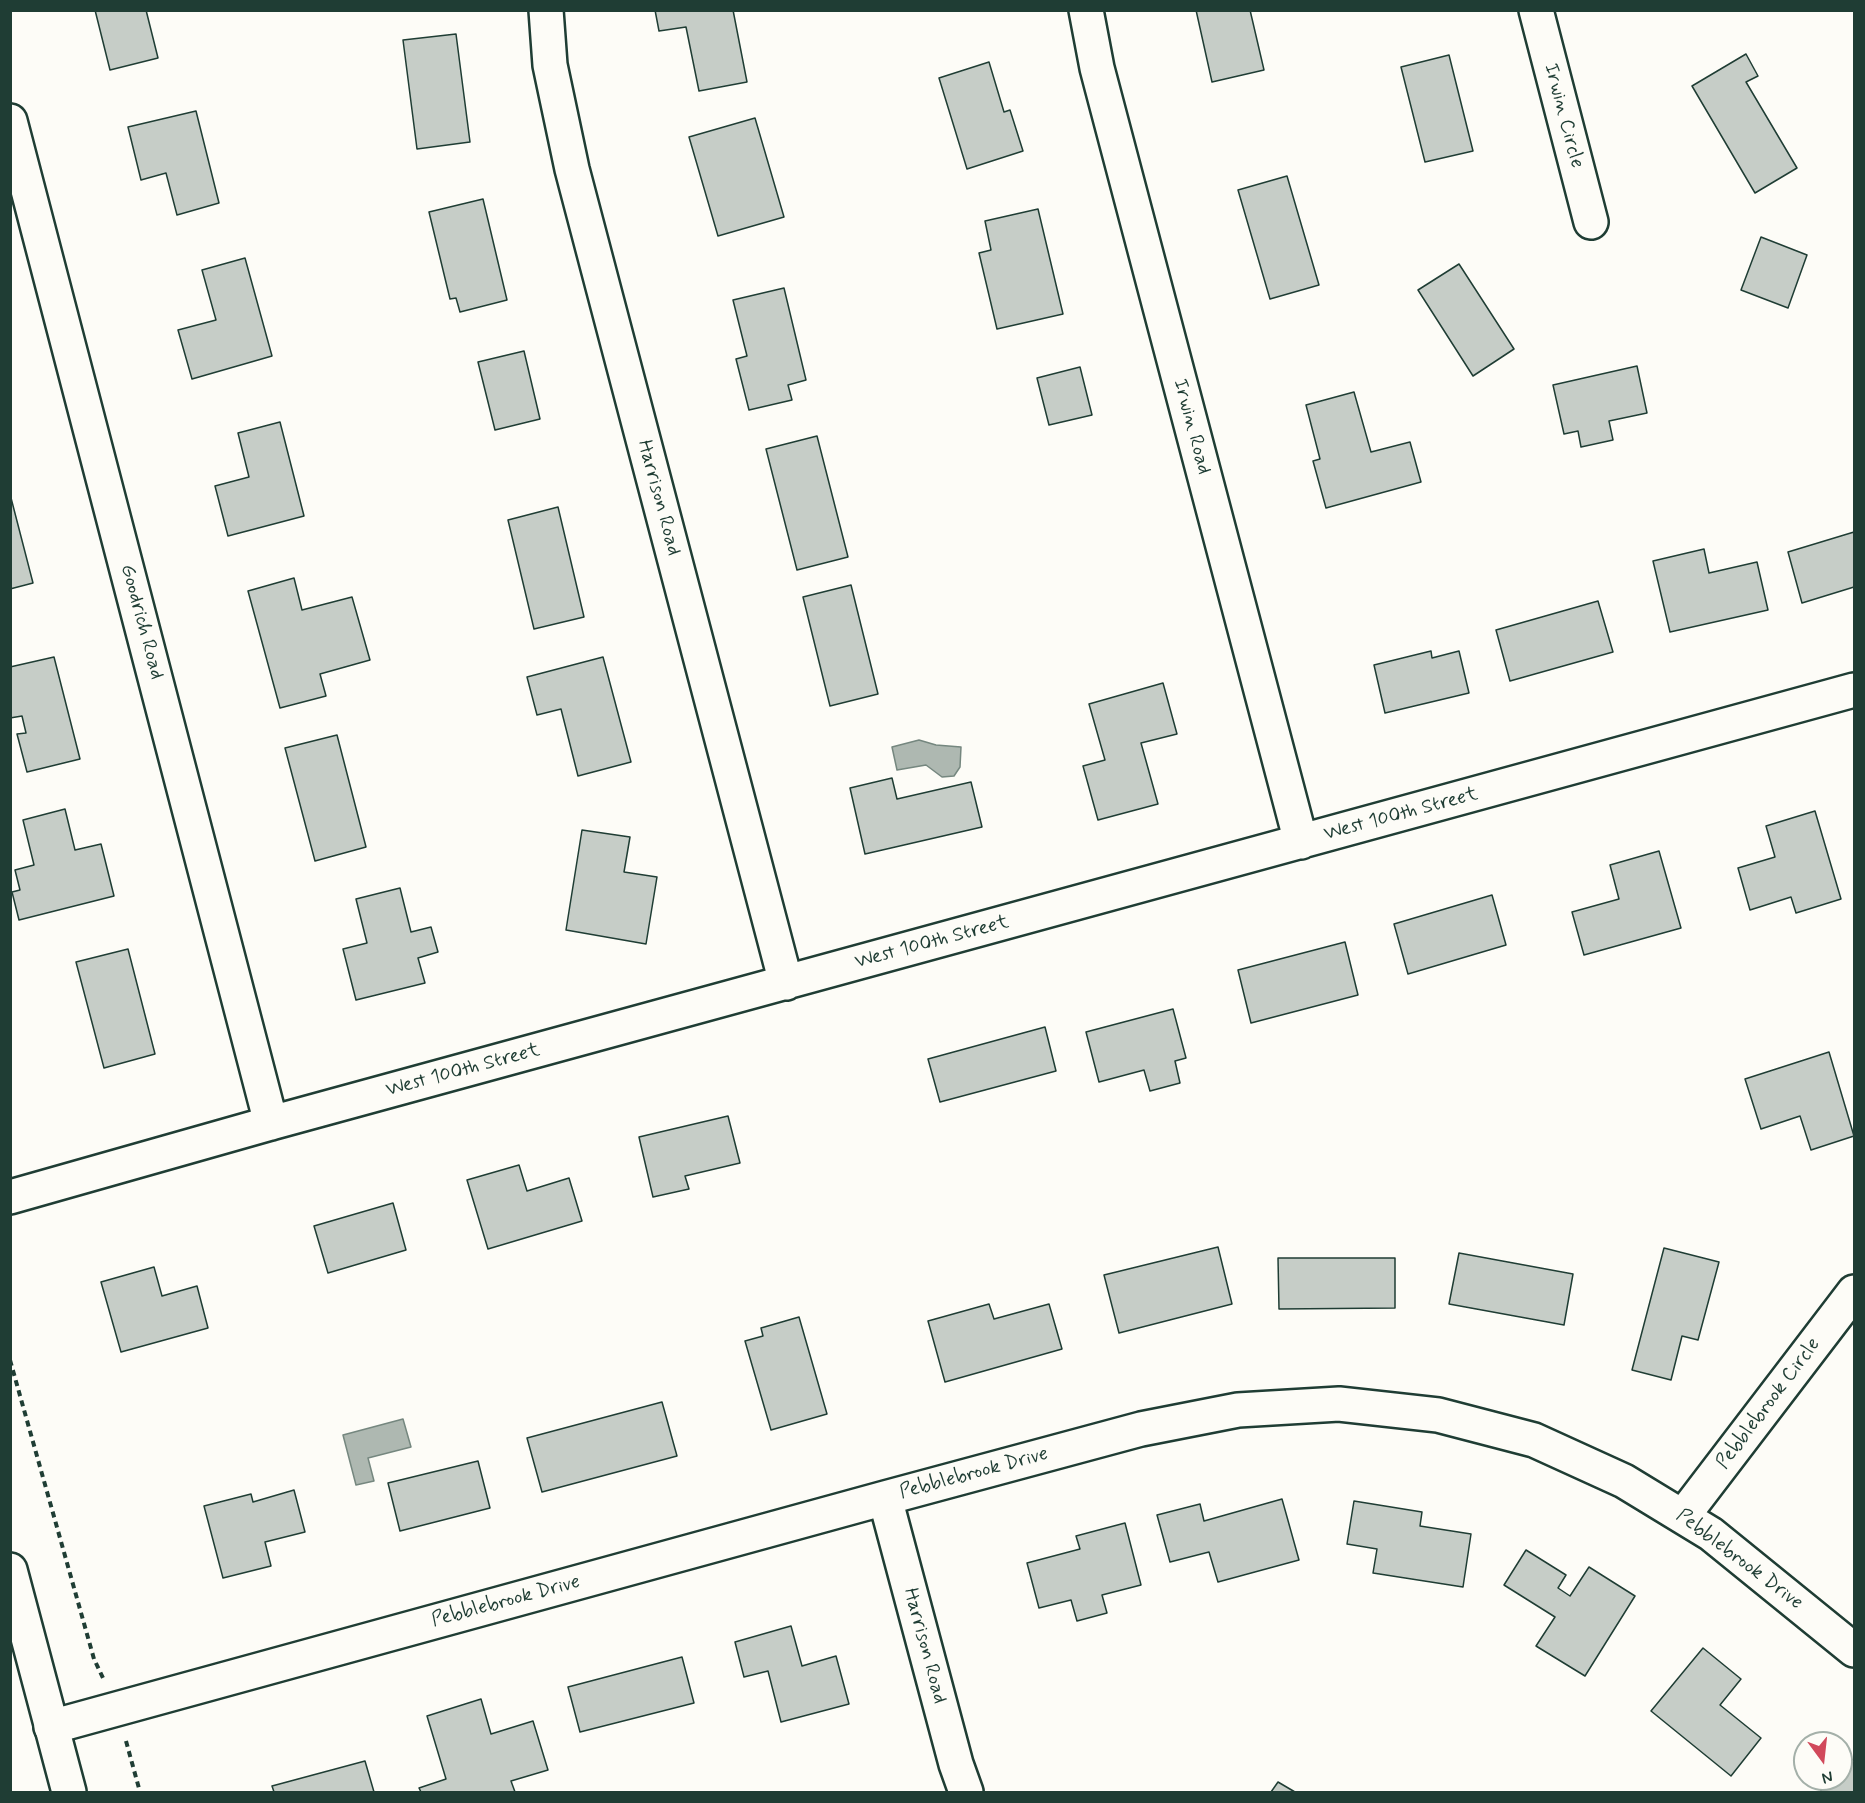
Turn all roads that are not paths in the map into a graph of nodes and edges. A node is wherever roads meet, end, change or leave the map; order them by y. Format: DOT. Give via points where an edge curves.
graph roads {
  1 [pos="546,10"];
  2 [pos="1086,10"];
  3 [pos="1536,10"];
  4 [pos="10,121"];
  5 [pos="1591,222"];
  6 [pos="1854,690"];
  7 [pos="1301,842"];
  8 [pos="786,983"];
  9 [pos="271,1123"];
  10 [pos="10,1197"];
  11 [pos="1854,1292"];
  12 [pos="885,1498"];
  13 [pos="1683,1516"];
  14 [pos="10,1570"];
  15 [pos="1854,1650"];
  16 [pos="51,1727"];
  17 [pos="69,1792"];
  18 [pos="966,1792"];
  1 -- 8 [label="street, Harrison Road" via="550,65 572,169"];
  2 -- 7 [label="street, Irwin Road" via="1097,68"];
  3 -- 5 [label="street, Irwin Circle"];
  4 -- 9 [label="street, Goodrich Road"];
  6 -- 7 [label="street, West 100th Street"];
  7 -- 8 [label="street, West 100th Street"];
  8 -- 9 [label="street, West 100th Street"];
  9 -- 10 [label="street, West 100th Street"];
  11 -- 13 [label="street, Pebblebrook Circle"];
  12 -- 13 [label="street, Pebblebrook Drive" via="1151,1427 1238,1410 1339,1404 1438,1415 1534,1440 1624,1481"];
  12 -- 16 [label="street, Pebblebrook Drive"];
  12 -- 18 [label="street, Harrison Road"];
  13 -- 15 [label="street, Pebblebrook Drive" via="1711,1534"];
  14 -- 16 [label="street"];
  16 -- 17 [label="street"];
}
